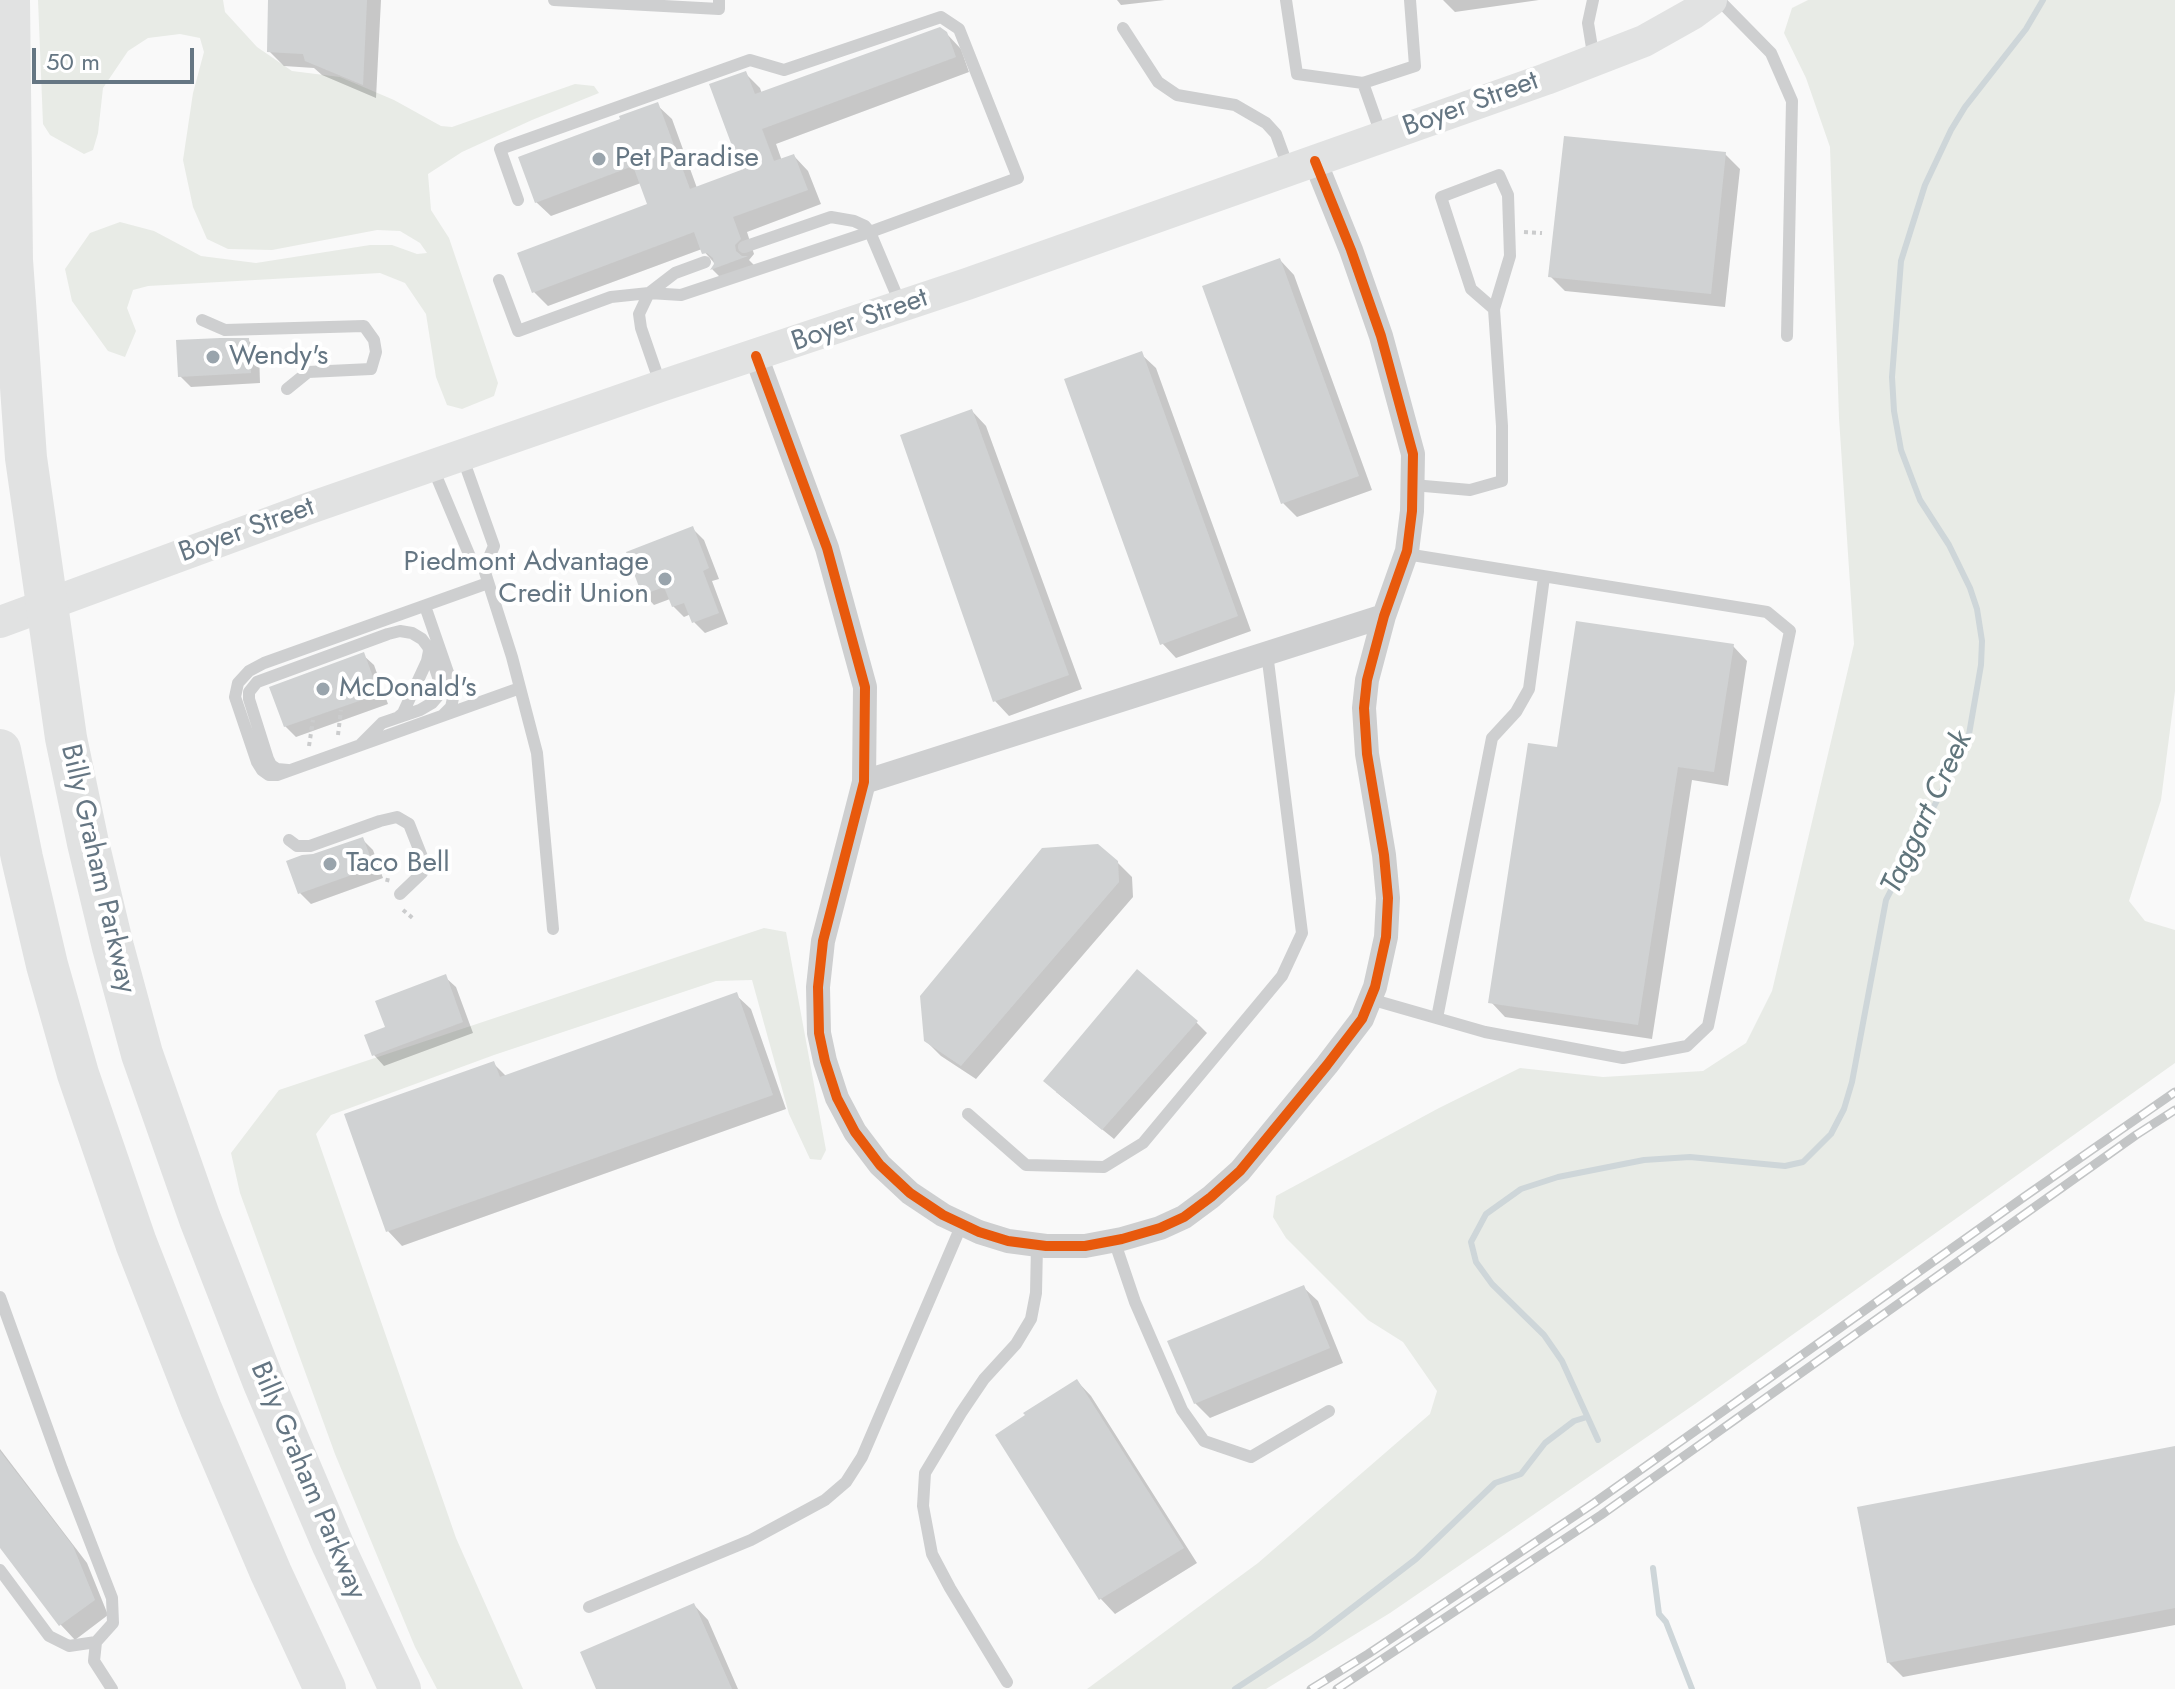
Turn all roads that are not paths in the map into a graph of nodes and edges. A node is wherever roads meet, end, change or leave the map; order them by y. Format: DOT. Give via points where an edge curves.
graph roads {
  1 [pos="9,0"];
  2 [pos="554,0"];
  3 [pos="719,0"];
  4 [pos="1286,0"];
  5 [pos="1410,0"];
  6 [pos="1593,0"];
  7 [pos="1711,0"];
  8 [pos="1719,0"];
  9 [pos="1123,28"];
  10 [pos="1594,60"];
  11 [pos="1363,83"];
  12 [pos="1382,137"];
  13 [pos="1302,166"];
  14 [pos="518,200"];
  15 [pos="870,232"];
  16 [pos="744,247"];
  17 [pos="705,262"];
  18 [pos="499,280"];
  19 [pos="649,293"];
  20 [pos="901,306"];
  21 [pos="1494,309"];
  22 [pos="202,320"];
  23 [pos="1787,336"];
  24 [pos="756,356"];
  25 [pos="661,386"];
  26 [pos="287,389"];
  27 [pos="447,461"];
  28 [pos="1413,485"];
  29 [pos="1406,554"];
  30 [pos="484,569"];
  31 [pos="1544,577"];
  32 [pos="488,583"];
  33 [pos="47,604"];
  34 [pos="425,606"];
  35 [pos="1384,616"];
  36 [pos="0,622"];
  37 [pos="429,651"];
  38 [pos="1267,653"];
  39 [pos="520,688"];
  40 [pos="440,717"];
  41 [pos="397,718"];
  42 [pos="359,746"];
  43 [pos="0,750"];
  44 [pos="289,771"];
  45 [pos="864,782"];
  46 [pos="289,840"];
  47 [pos="400,894"];
  48 [pos="553,929"];
  49 [pos="1370,999"];
  50 [pos="1437,1018"];
  51 [pos="968,1114"];
  52 [pos="962,1224"];
  53 [pos="1114,1240"];
  54 [pos="1037,1245"];
  55 [pos="0,1297"];
  56 [pos="1329,1411"];
  57 [pos="0,1570"];
  58 [pos="589,1607"];
  59 [pos="96,1642"];
  60 [pos="1007,1682"];
  61 [pos="112,1689"];
  62 [pos="325,1689"];
  63 [pos="400,1689"];
  1 -- 33 [label="highway, Billy Graham Parkway" via="12,260 26,458"];
  2 -- 3 [label="lane" via="719,9"];
  4 -- 11 [label="lane" via="1297,74"];
  5 -- 11 [label="lane" via="1415,66"];
  6 -- 10 [label="lane" via="1588,23"];
  7 -- 10 [label="main road, Boyer Street" via="1644,41"];
  8 -- 23 [label="lane" via="1771,53 1792,101"];
  9 -- 13 [label="lane" via="1158,82 1177,95 1235,105 1266,123"];
  10 -- 12 [label="main road, Boyer Street"];
  11 -- 12 [label="lane"];
  12 -- 13 [label="main road, Boyer Street"];
  13 -- 20 [label="main road, Boyer Street"];
  13 -- 28 [label="street" via="1351,250 1381,336 1413,454"];
  14 -- 15 [label="lane" via="500,149 750,60 784,70 941,17 959,29 1018,178"];
  15 -- 16 [label="lane" via="854,221 831,217"];
  15 -- 19 [label="lane" via="681,295"];
  15 -- 20 [label="lane"];
  17 -- 19 [label="lane" via="675,273"];
  18 -- 19 [label="lane" via="518,331 611,297"];
  19 -- 25 [label="lane" via="639,314"];
  20 -- 24 [label="main road, Boyer Street"];
  21 -- 21 [label="lane" via="1510,256 1508,195 1499,175 1441,197 1471,289"];
  21 -- 28 [label="lane" via="1502,481 1470,490"];
  22 -- 26 [label="lane" via="225,330 364,326 374,340 371,369 308,372"];
  24 -- 25 [label="main road, Boyer Street"];
  24 -- 45 [label="street" via="827,548 865,687"];
  25 -- 27 [label="main road, Boyer Street"];
  27 -- 30 [label="lane" via="471,559"];
  27 -- 30 [label="lane" via="494,546"];
  27 -- 33 [label="main road, Boyer Street"];
  28 -- 29 [label="street"];
  29 -- 31 [label="lane"];
  29 -- 35 [label="street"];
  30 -- 32 [label="lane"];
  31 -- 50 [label="lane" via="1529,689 1492,738"];
  31 -- 50 [label="lane" via="1767,612 1790,631 1708,1026 1687,1046 1623,1058"];
  32 -- 34 [label="lane"];
  32 -- 39 [label="lane"];
  33 -- 36 [label="main road, Boyer Street"];
  33 -- 63 [label="highway, Billy Graham Parkway" via="88,843 142,1054 264,1383"];
  34 -- 40 [label="lane" via="454,694 451,707"];
  34 -- 44 [label="lane" via="264,663 238,683 235,697 257,762 269,775"];
  35 -- 38 [label="street"];
  35 -- 49 [label="street" via="1364,708 1388,898 1386,937"];
  37 -- 41 [label="lane"];
  37 -- 41 [label="lane" via="439,680 438,696"];
  37 -- 44 [label="lane" via="422,639 400,631 257,682 249,699 268,759 277,769"];
  38 -- 45 [label="street"];
  38 -- 51 [label="lane" via="1302,933 1282,976 1143,1143 1104,1167 1026,1165"];
  39 -- 40 [label="lane"];
  39 -- 48 [label="lane" via="537,753"];
  40 -- 42 [label="lane"];
  41 -- 42 [label="lane" via="382,723"];
  42 -- 44 [label="lane"];
  43 -- 62 [label="highway" via="47,965 136,1243 201,1409"];
  45 -- 52 [label="street" via="823,941 818,987 825,1061 837,1098 880,1165 910,1193"];
  46 -- 47 [label="lane" via="310,846 397,817 409,824 424,862 422,873"];
  49 -- 50 [label="lane"];
  49 -- 53 [label="street" via="1362,1019 1240,1171 1184,1217"];
  52 -- 54 [label="street"];
  52 -- 58 [label="lane" via="862,1457 846,1482 825,1500 751,1540"];
  53 -- 54 [label="street" via="1085,1246"];
  53 -- 56 [label="lane" via="1182,1410 1204,1441 1251,1457"];
  54 -- 60 [label="lane" via="1031,1319 984,1379 925,1473 923,1506 932,1554"];
  55 -- 59 [label="lane" via="112,1598 113,1623"];
  57 -- 59 [label="lane" via="49,1636 69,1646"];
  59 -- 61 [label="lane" via="94,1661"];
}
